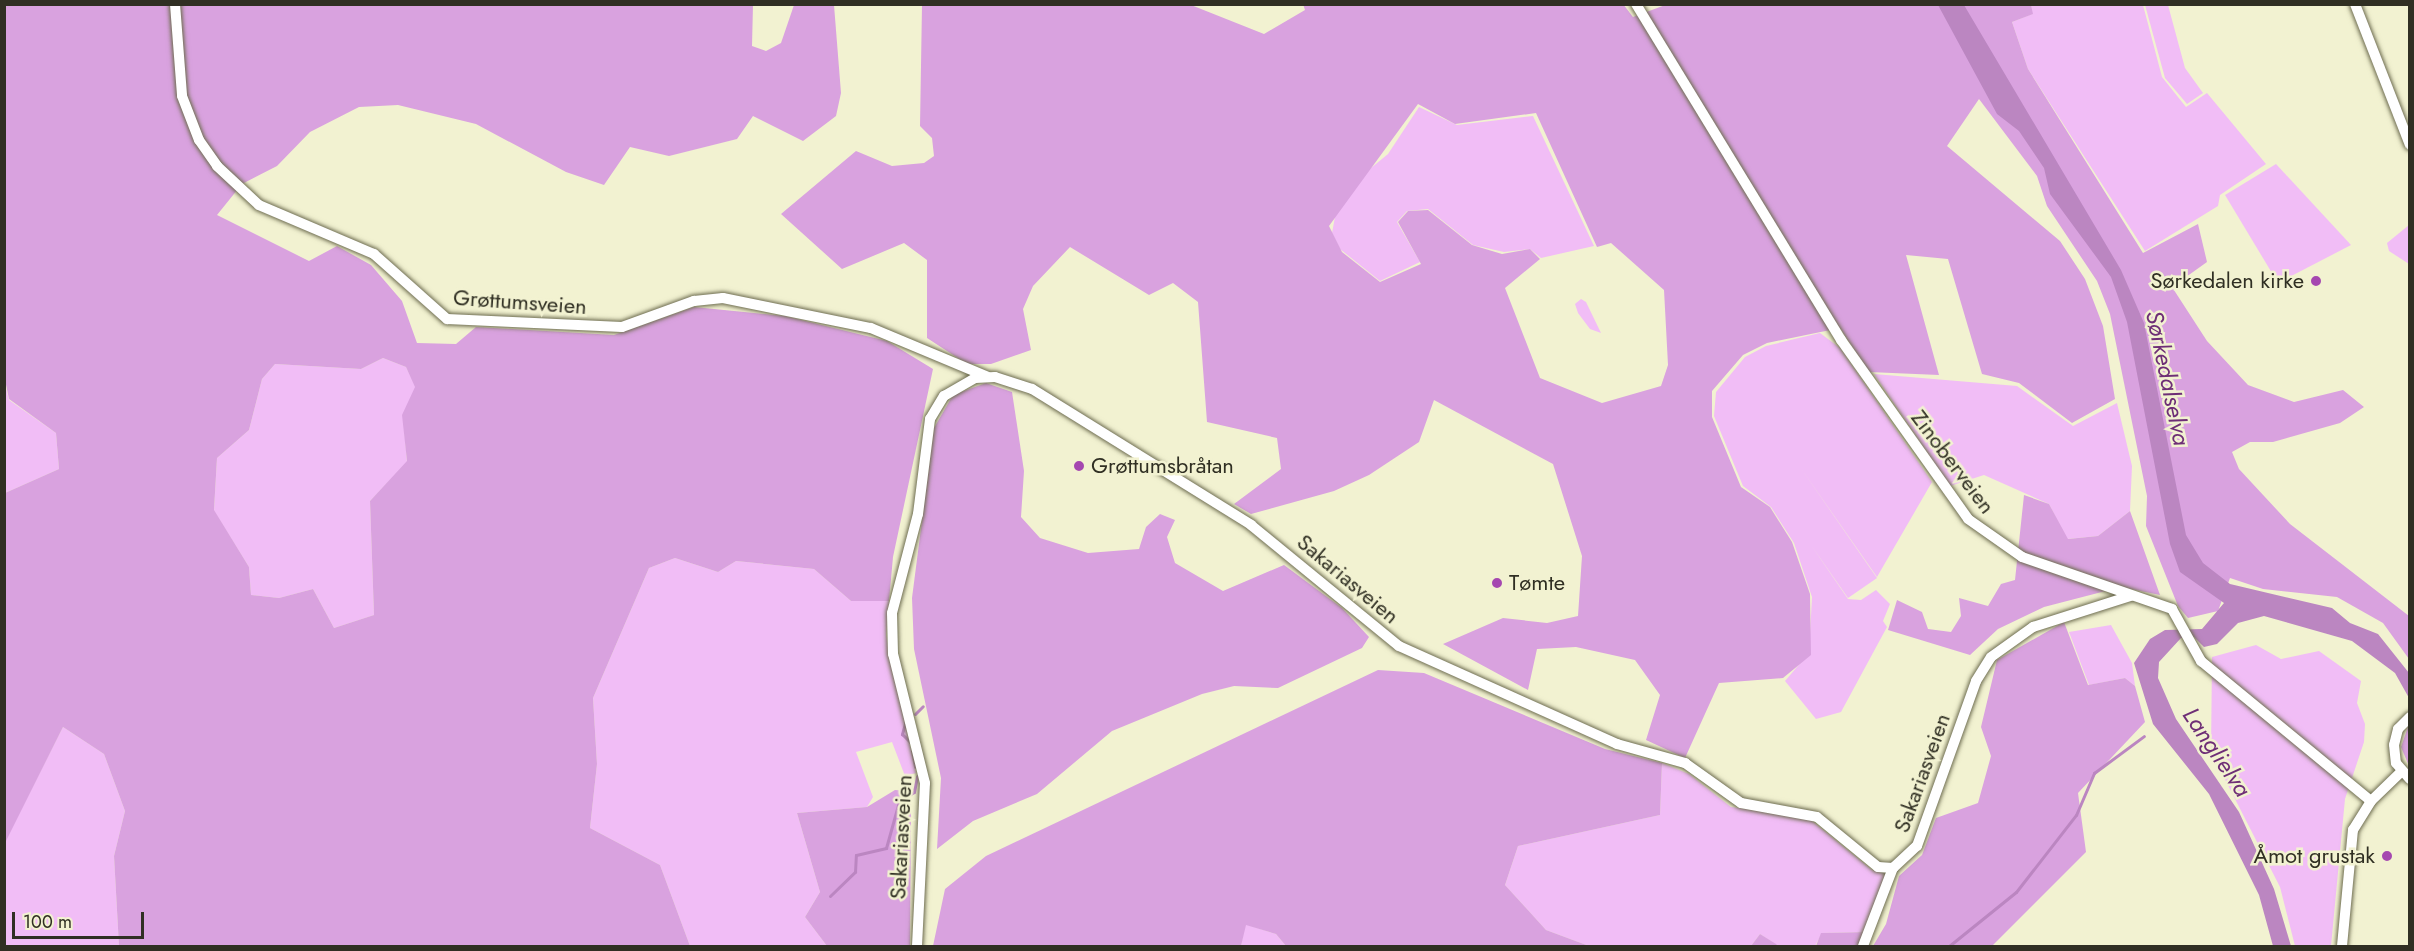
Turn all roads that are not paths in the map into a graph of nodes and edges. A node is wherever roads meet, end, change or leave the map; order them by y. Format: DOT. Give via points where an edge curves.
graph roads {
  1 [pos="175,4"];
  2 [pos="1636,4"];
  3 [pos="2355,4"];
  4 [pos="2409,145"];
  5 [pos="986,376"];
  6 [pos="2131,596"];
  7 [pos="2409,717"];
  8 [pos="2405,776"];
  9 [pos="2371,801"];
  10 [pos="1893,868"];
  11 [pos="917,946"];
  12 [pos="1863,946"];
  13 [pos="2342,946"];
  1 -- 5 [label="street, Grøttumsveien" via="182,96 199,140 217,166 259,205 374,254 447,319 622,327 694,301 723,298 871,328"];
  2 -- 6 [label="street, Zinoberveien" via="1841,340 1959,509 2015,554"];
  3 -- 4 [label="street"];
  5 -- 10 [label="street, Sakariasveien" via="1042,395 1251,525 1399,646 1617,744 1685,763 1741,803 1817,817 1870,864"];
  5 -- 11 [label="street, Sakariasveien" via="950,391 930,419 914,534 892,613 893,654 925,783"];
  6 -- 9 [label="street, Zinoberveien" via="2166,604 2209,668"];
  6 -- 10 [label="street, Sakariasveien" via="2023,631 1982,668 1921,838 1909,857"];
  7 -- 8 [label="street" via="2395,736"];
  8 -- 9 [label="street"];
  9 -- 13 [label="street" via="2351,840"];
  10 -- 12 [label="street"];
}
